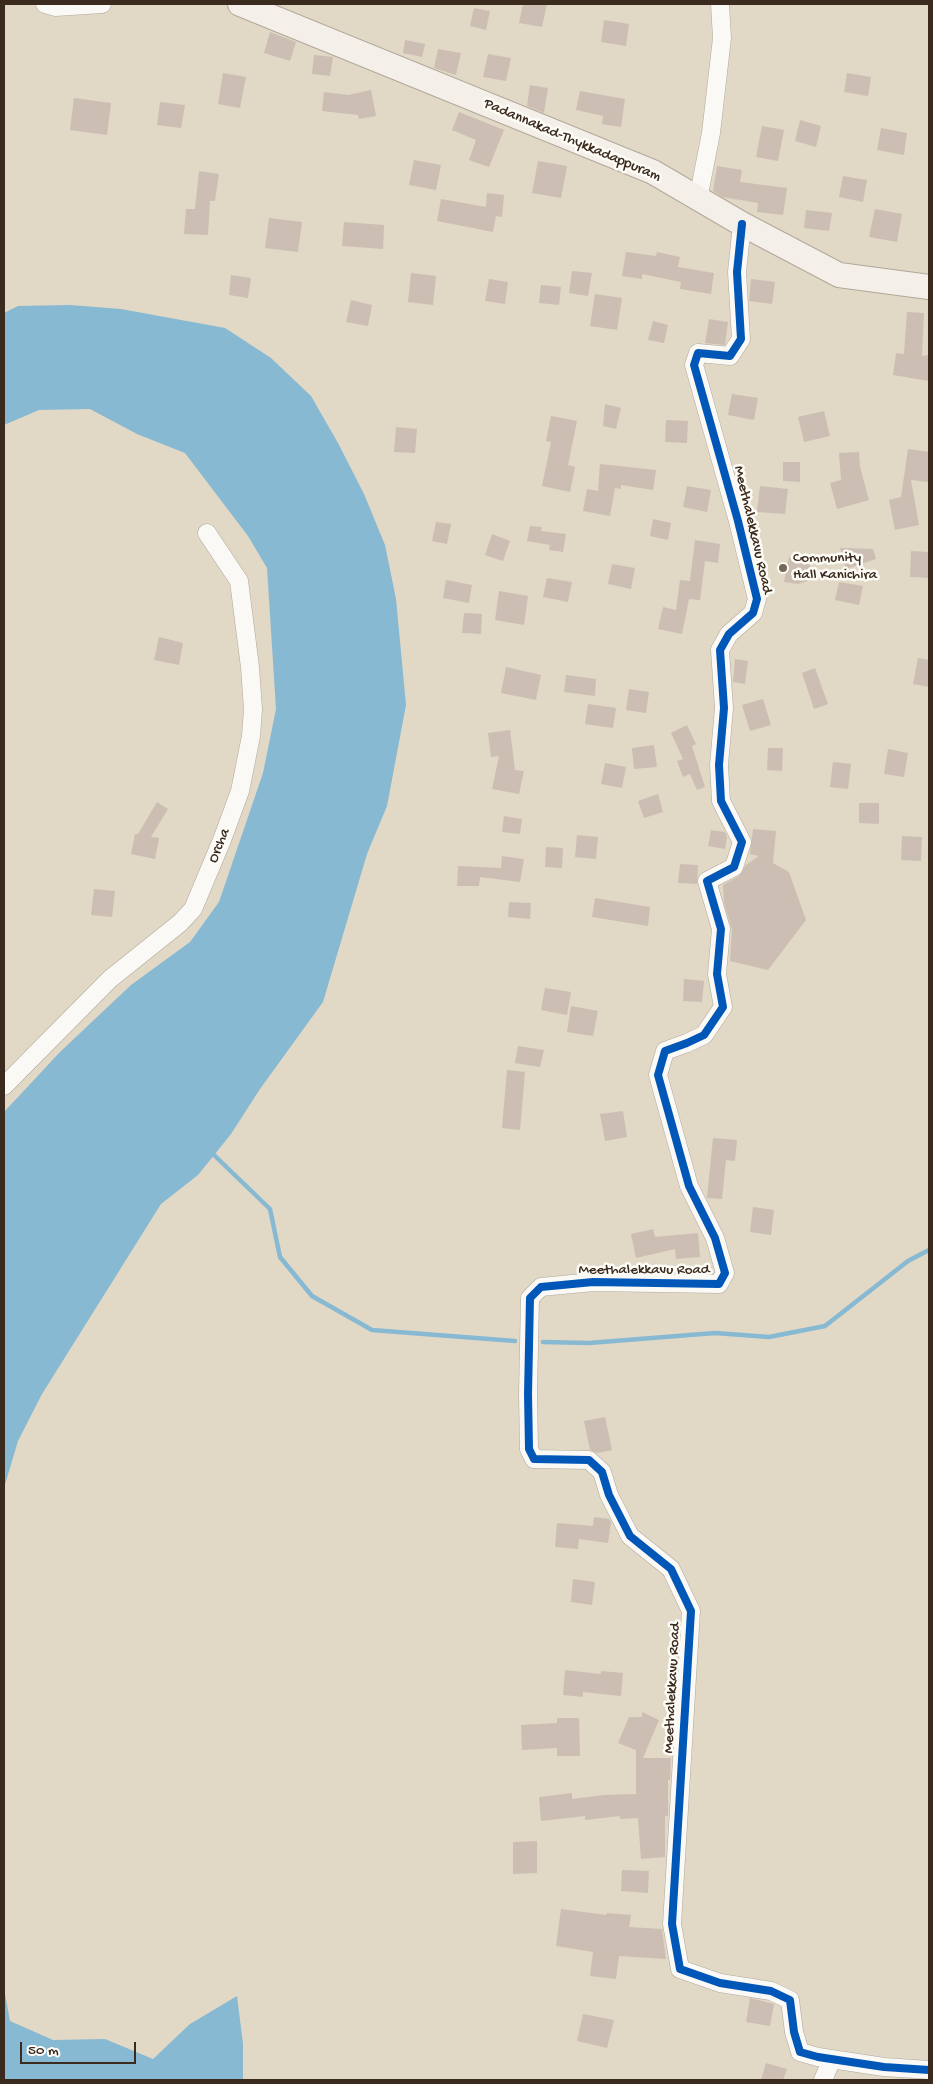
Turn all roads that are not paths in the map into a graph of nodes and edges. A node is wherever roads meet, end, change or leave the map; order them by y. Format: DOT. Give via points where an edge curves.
graph roads {
  1 [pos="45,4"];
  2 [pos="102,4"];
  3 [pos="240,4"];
  4 [pos="720,4"];
  5 [pos="698,198"];
  6 [pos="742,224"];
  7 [pos="929,287"];
  8 [pos="207,533"];
  9 [pos="4,1086"];
  10 [pos="832,2059"];
  11 [pos="929,2070"];
  12 [pos="823,2080"];
  1 -- 2 [label="street" via="55,7"];
  3 -- 5 [label="main road, Padannakad-Thykkadappuram" via="653,172"];
  4 -- 5 [label="street" via="722,38 712,133"];
  5 -- 6 [label="main road, Padannakad-Thykkadappuram"];
  6 -- 7 [label="main road, Padannakad-Thykkadappuram" via="839,275"];
  6 -- 10 [label="street, Meethalekkavu Road" via="737,272 741,339 730,356 698,353 694,365 757,599 753,613 729,634 720,650 724,708 719,765 721,801 742,842 734,867 707,881 721,929 717,974 723,1007 704,1034 665,1051 658,1075 689,1186 715,1238 726,1273 719,1284 593,1282 541,1287 530,1298 529,1449 534,1458 589,1460 602,1472 630,1536 671,1569 691,1611 672,1924 680,1969 720,1983 771,1991 790,2000 800,2052"];
  8 -- 9 [label="street, Orcha" via="239,581 250,667 251,736 240,791 193,909 110,979"];
  10 -- 11 [label="street, Meethalekkavu Road" via="884,2068"];
  10 -- 12 [label="street"];
}
